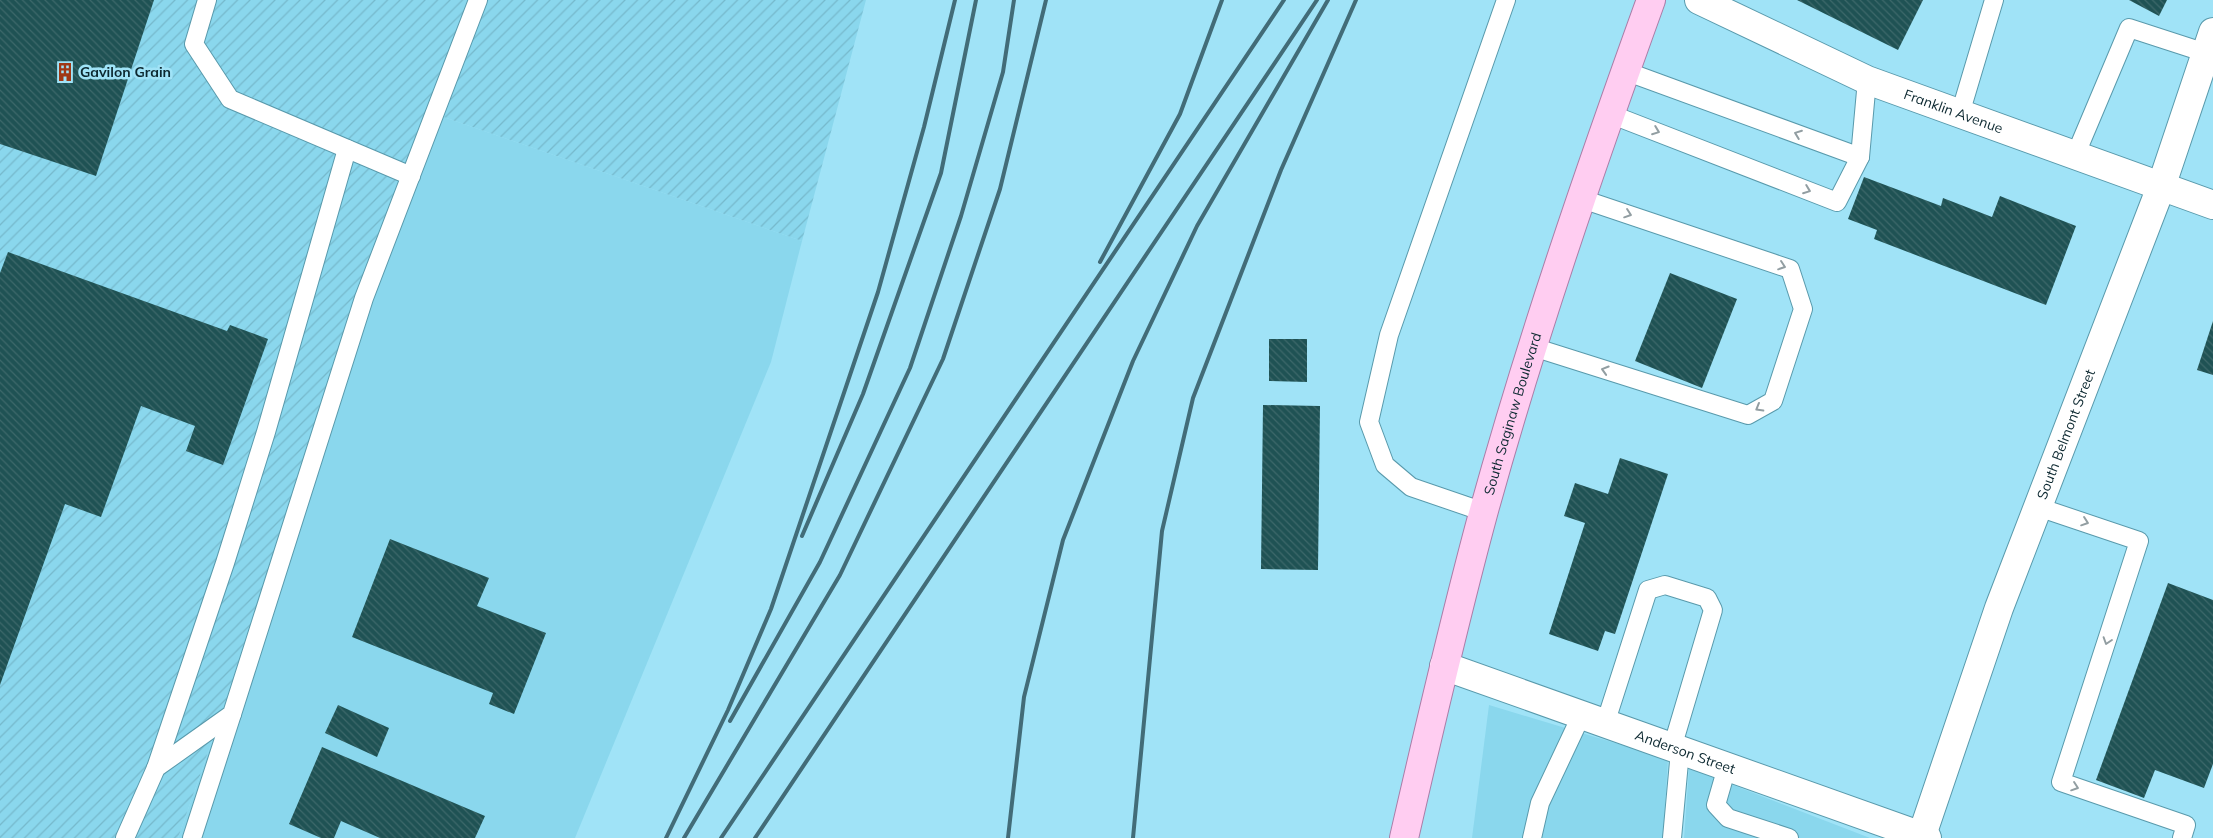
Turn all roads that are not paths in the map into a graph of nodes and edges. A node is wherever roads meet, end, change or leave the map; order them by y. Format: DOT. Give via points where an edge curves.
graph roads {
  1 [pos="207,0"];
  2 [pos="478,0"];
  3 [pos="1506,0"];
  4 [pos="1651,0"];
  5 [pos="1699,0"];
  6 [pos="1994,0"];
  7 [pos="2210,43"];
  8 [pos="1626,71"];
  9 [pos="1867,80"];
  10 [pos="1610,114"];
  11 [pos="1960,114"];
  12 [pos="347,149"];
  13 [pos="2076,156"];
  14 [pos="1860,157"];
  15 [pos="411,176"];
  16 [pos="2161,188"];
  17 [pos="1582,198"];
  18 [pos="2213,205"];
  19 [pos="1533,347"];
  20 [pos="2038,507"];
  21 [pos="1484,512"];
  22 [pos="1444,666"];
  23 [pos="232,714"];
  24 [pos="1593,720"];
  25 [pos="1676,749"];
  26 [pos="1727,767"];
  27 [pos="156,768"];
  28 [pos="1923,837"];
  29 [pos="125,838"];
  30 [pos="192,838"];
  31 [pos="1404,838"];
  32 [pos="1532,838"];
  33 [pos="1672,838"];
  34 [pos="1789,838"];
  35 [pos="2182,838"];
  1 -- 12 [label="lane" via="194,44 230,99"];
  2 -- 15 [label="lane"];
  3 -- 21 [label="lane" via="1388,336 1370,422 1385,465 1411,487"];
  4 -- 8 [label="main road, South Saginaw Boulevard"];
  5 -- 9 [label="street, Franklin Avenue"];
  6 -- 11 [label="lane"];
  7 -- 13 [label="lane" via="2129,28"];
  7 -- 16 [label="street, South Belmont Street"];
  8 -- 10 [label="main road, South Saginaw Boulevard"];
  14 -- 8 [label="lane, one-way"];
  9 -- 11 [label="street, Franklin Avenue"];
  9 -- 14 [label="lane"];
  10 -- 14 [label="lane, one-way" via="1837,202"];
  10 -- 17 [label="main road, South Saginaw Boulevard"];
  11 -- 13 [label="street, Franklin Avenue"];
  12 -- 15 [label="lane"];
  12 -- 27 [label="lane" via="266,432"];
  13 -- 16 [label="street, Franklin Avenue"];
  15 -- 23 [label="lane" via="364,298"];
  16 -- 18 [label="street, Franklin Avenue"];
  16 -- 20 [label="street, South Belmont Street"];
  17 -- 19 [label="main road, South Saginaw Boulevard"];
  17 -- 19 [label="lane, one-way" via="1790,269 1803,309 1773,401 1748,415"];
  19 -- 21 [label="main road, South Saginaw Boulevard"];
  20 -- 28 [label="street, South Belmont Street" via="1999,608"];
  20 -- 35 [label="lane, one-way" via="2139,541 2061,782 2186,825"];
  21 -- 22 [label="main road, South Saginaw Boulevard"];
  22 -- 24 [label="street, Anderson Street"];
  22 -- 31 [label="main road, South Saginaw Boulevard"];
  23 -- 27 [label="lane"];
  23 -- 30 [label="lane"];
  24 -- 25 [label="street, Anderson Street"];
  24 -- 25 [label="lane" via="1648,590 1665,585 1708,598 1713,610"];
  24 -- 32 [label="lane" via="1540,803"];
  25 -- 26 [label="street, Anderson Street"];
  25 -- 33 [label="lane"];
  26 -- 28 [label="street, Anderson Street"];
  26 -- 34 [label="lane" via="1716,805 1728,818"];
  27 -- 29 [label="lane"];
}
